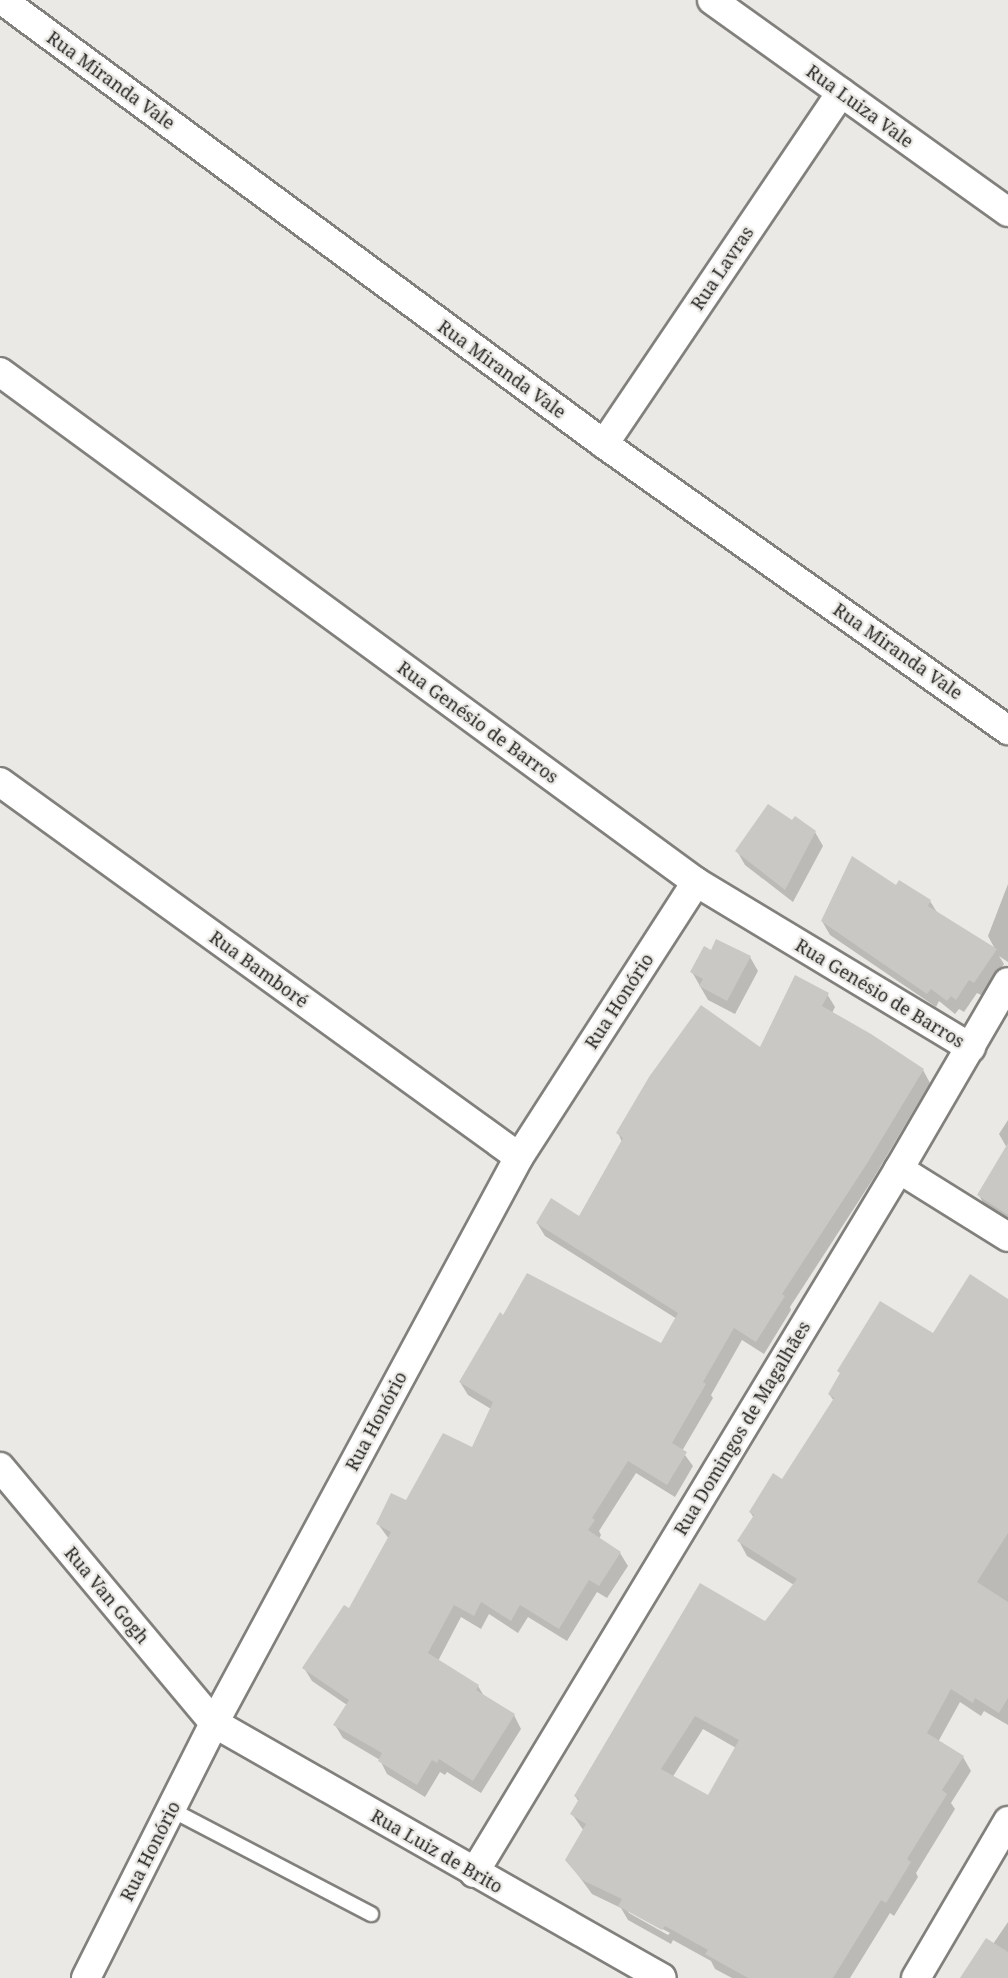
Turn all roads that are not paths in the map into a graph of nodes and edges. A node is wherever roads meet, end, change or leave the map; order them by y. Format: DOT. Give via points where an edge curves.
graph roads {
  1 [pos="2,0"];
  2 [pos="712,0"];
  3 [pos="841,93"];
  4 [pos="1008,212"];
  5 [pos="0,372"];
  6 [pos="604,444"];
  7 [pos="1008,729"];
  8 [pos="0,782"];
  9 [pos="696,882"];
  10 [pos="1008,982"];
  11 [pos="971,1048"];
  12 [pos="519,1157"];
  13 [pos="899,1169"];
  14 [pos="1008,1237"];
  15 [pos="0,1467"];
  16 [pos="213,1723"];
  17 [pos="170,1809"];
  18 [pos="1008,1821"];
  19 [pos="474,1873"];
  20 [pos="371,1914"];
  21 [pos="86,1978"];
  22 [pos="662,1978"];
  23 [pos="916,1978"];
  1 -- 6 [label="street, Rua Miranda Vale"];
  2 -- 3 [label="street, Rua Luiza Vale"];
  3 -- 4 [label="street, Rua Luiza Vale"];
  3 -- 6 [label="street, Rua Lavras"];
  5 -- 9 [label="street, Rua Genésio de Barros"];
  6 -- 7 [label="street, Rua Miranda Vale"];
  8 -- 12 [label="street, Rua Bamboré"];
  9 -- 11 [label="street, Rua Genésio de Barros"];
  9 -- 12 [label="street, Rua Honório"];
  10 -- 11 [label="street, Rua Domingos de Magalhães"];
  11 -- 13 [label="street, Rua Domingos de Magalhães"];
  12 -- 16 [label="street, Rua Honório"];
  13 -- 14 [label="street"];
  13 -- 19 [label="street, Rua Domingos de Magalhães"];
  15 -- 16 [label="street, Rua Van Gogh"];
  16 -- 17 [label="street, Rua Honório"];
  16 -- 19 [label="street, Rua Luiz de Brito"];
  17 -- 20 [label="lane"];
  17 -- 21 [label="street, Rua Honório"];
  18 -- 23 [label="street"];
  19 -- 22 [label="street, Rua Luiz de Brito"];
}
